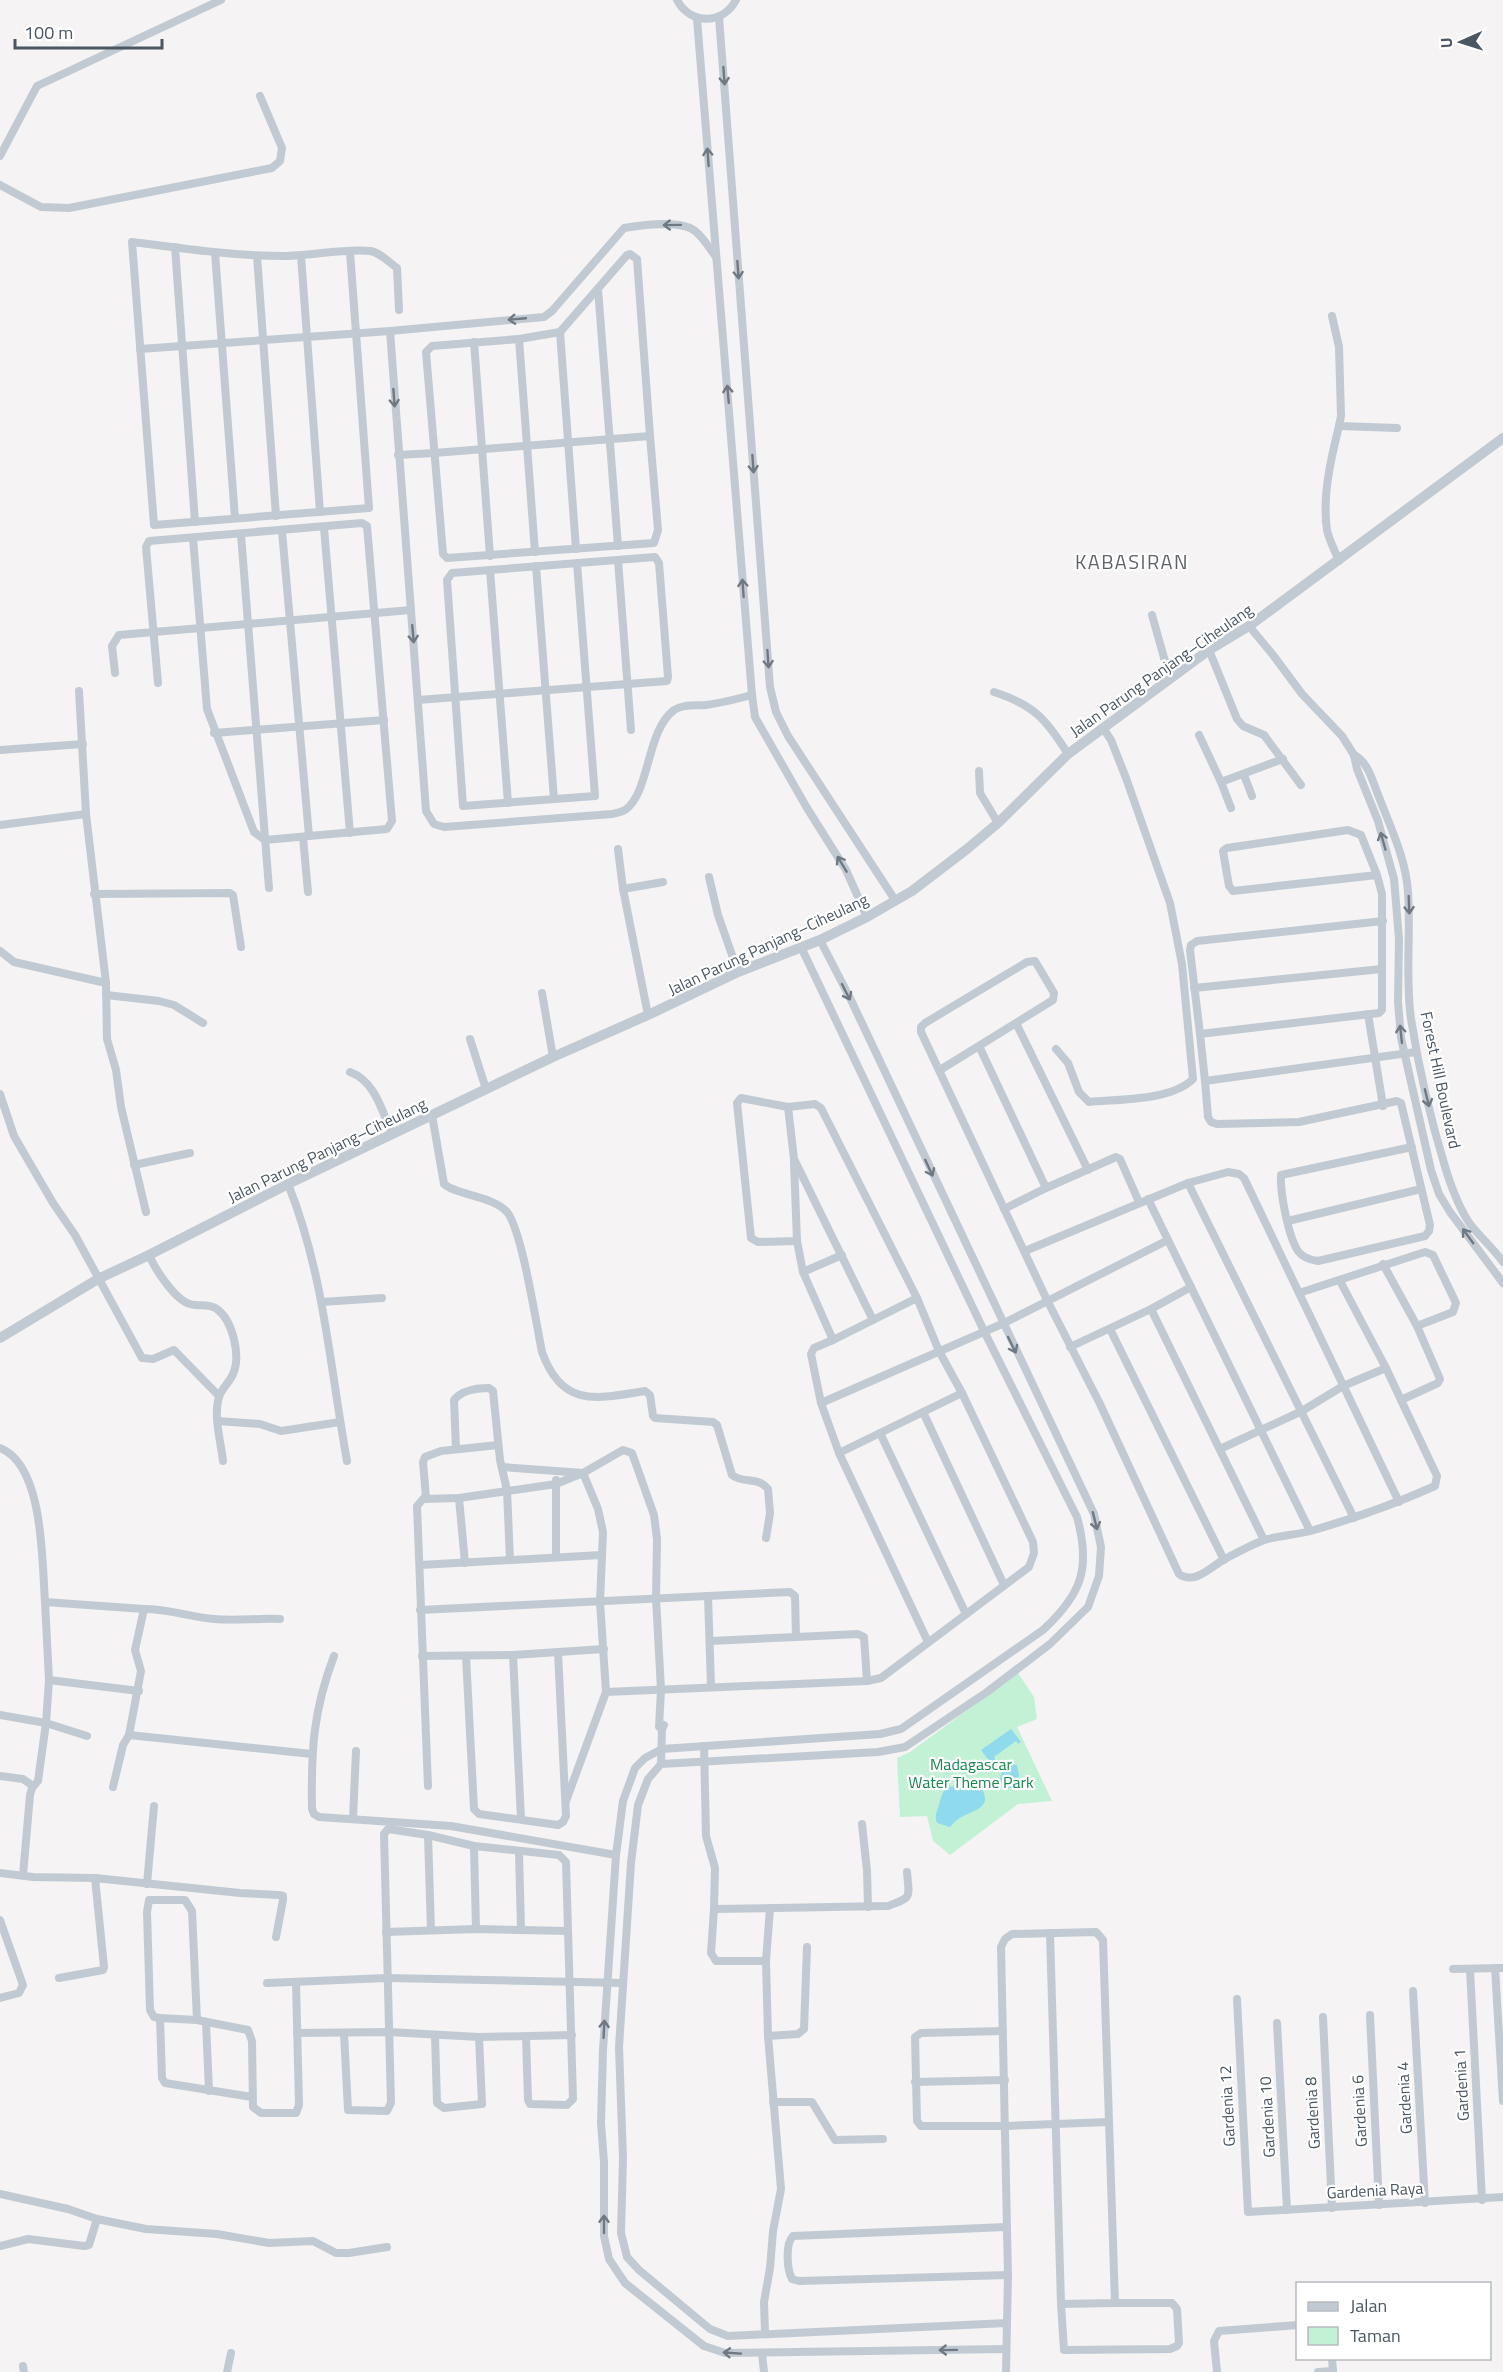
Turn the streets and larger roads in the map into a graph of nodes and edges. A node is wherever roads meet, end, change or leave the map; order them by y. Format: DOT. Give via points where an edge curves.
graph roads {
  1 [pos="221,0"];
  2 [pos="677,0"];
  3 [pos="736,0"];
  4 [pos="719,17"];
  5 [pos="698,19"];
  6 [pos="260,96"];
  7 [pos="0,156"];
  8 [pos="0,185"];
  9 [pos="175,248"];
  10 [pos="350,252"];
  11 [pos="215,253"];
  12 [pos="257,256"];
  13 [pos="301,256"];
  14 [pos="716,257"];
  15 [pos="598,288"];
  16 [pos="399,310"];
  17 [pos="1332,316"];
  18 [pos="390,331"];
  19 [pos="356,333"];
  20 [pos="560,333"];
  21 [pos="307,337"];
  22 [pos="519,339"];
  23 [pos="263,340"];
  24 [pos="474,342"];
  25 [pos="222,343"];
  26 [pos="182,346"];
  27 [pos="140,349"];
  28 [pos="1339,426"];
  29 [pos="1397,428"];
  30 [pos="650,436"];
  31 [pos="609,439"];
  32 [pos="568,442"];
  33 [pos="1502,442"];
  34 [pos="527,445"];
  35 [pos="482,449"];
  36 [pos="434,453"];
  37 [pos="398,455"];
  38 [pos="321,512"];
  39 [pos="276,516"];
  40 [pos="235,519"];
  41 [pos="195,522"];
  42 [pos="324,528"];
  43 [pos="282,531"];
  44 [pos="241,535"];
  45 [pos="193,538"];
  46 [pos="618,546"];
  47 [pos="576,549"];
  48 [pos="535,552"];
  49 [pos="490,556"];
  50 [pos="618,560"];
  51 [pos="1339,561"];
  52 [pos="578,563"];
  53 [pos="536,566"];
  54 [pos="490,570"];
  55 [pos="411,610"];
  56 [pos="375,613"];
  57 [pos="1152,615"];
  58 [pos="332,617"];
  59 [pos="290,620"];
  60 [pos="248,624"];
  61 [pos="1249,626"];
  62 [pos="200,628"];
  63 [pos="153,632"];
  64 [pos="1209,650"];
  65 [pos="115,673"];
  66 [pos="1170,679"];
  67 [pos="158,683"];
  68 [pos="627,684"];
  69 [pos="587,687"];
  70 [pos="80,691"];
  71 [pos="545,691"];
  72 [pos="994,692"];
  73 [pos="500,694"];
  74 [pos="752,695"];
  75 [pos="454,697"];
  76 [pos="418,700"];
  77 [pos="384,720"];
  78 [pos="341,723"];
  79 [pos="300,726"];
  80 [pos="1103,728"];
  81 [pos="256,730"];
  82 [pos="631,730"];
  83 [pos="214,733"];
  84 [pos="1199,735"];
  85 [pos="83,744"];
  86 [pos="0,750"];
  87 [pos="1068,754"];
  88 [pos="1354,755"];
  89 [pos="1283,759"];
  90 [pos="979,771"];
  91 [pos="1244,775"];
  92 [pos="1221,783"];
  93 [pos="1301,785"];
  94 [pos="1252,796"];
  95 [pos="554,799"];
  96 [pos="508,803"];
  97 [pos="1231,808"];
  98 [pos="86,814"];
  99 [pos="998,823"];
  100 [pos="0,825"];
  101 [pos="350,833"];
  102 [pos="306,837"];
  103 [pos="265,840"];
  104 [pos="618,849"];
  105 [pos="1377,875"];
  106 [pos="709,877"];
  107 [pos="663,882"];
  108 [pos="269,888"];
  109 [pos="623,889"];
  110 [pos="308,892"];
  111 [pos="94,894"];
  112 [pos="895,900"];
  113 [pos="867,917"];
  114 [pos="1383,921"];
  115 [pos="820,940"];
  116 [pos="241,947"];
  117 [pos="801,947"];
  118 [pos="0,951"];
  119 [pos="1382,969"];
  120 [pos="738,972"];
  121 [pos="106,982"];
  122 [pos="1194,988"];
  123 [pos="542,993"];
  124 [pos="106,995"];
  125 [pos="1368,1014"];
  126 [pos="648,1015"];
  127 [pos="203,1023"];
  128 [pos="1016,1023"];
  129 [pos="1200,1034"];
  130 [pos="470,1039"];
  131 [pos="979,1046"];
  132 [pos="1056,1048"];
  133 [pos="1416,1052"];
  134 [pos="1404,1054"];
  135 [pos="553,1057"];
  136 [pos="1375,1059"];
  137 [pos="940,1070"];
  138 [pos="350,1072"];
  139 [pos="1205,1081"];
  140 [pos="486,1089"];
  141 [pos="0,1094"];
  142 [pos="1383,1106"];
  143 [pos="788,1107"];
  144 [pos="432,1115"];
  145 [pos="392,1134"];
  146 [pos="1412,1147"];
  147 [pos="190,1154"];
  148 [pos="794,1159"];
  149 [pos="134,1165"];
  150 [pos="1088,1170"];
  151 [pos="1188,1183"];
  152 [pos="288,1184"];
  153 [pos="1046,1188"];
  154 [pos="1421,1189"];
  155 [pos="1143,1201"];
  156 [pos="1004,1209"];
  157 [pos="146,1212"];
  158 [pos="1288,1221"];
  159 [pos="797,1240"];
  160 [pos="1168,1240"];
  161 [pos="1025,1251"];
  162 [pos="149,1255"];
  163 [pos="842,1255"];
  164 [pos="1503,1262"];
  165 [pos="1383,1264"];
  166 [pos="803,1272"];
  167 [pos="98,1279"];
  168 [pos="1340,1281"];
  169 [pos="1503,1283"];
  170 [pos="1191,1287"];
  171 [pos="1299,1293"];
  172 [pos="382,1298"];
  173 [pos="917,1298"];
  174 [pos="1047,1300"];
  175 [pos="322,1302"];
  176 [pos="1151,1309"];
  177 [pos="873,1320"];
  178 [pos="1002,1324"];
  179 [pos="1417,1326"];
  180 [pos="1110,1329"];
  181 [pos="984,1331"];
  182 [pos="0,1338"];
  183 [pos="833,1340"];
  184 [pos="1070,1347"];
  185 [pos="939,1352"];
  186 [pos="1386,1368"];
  187 [pos="1343,1386"];
  188 [pos="962,1393"];
  189 [pos="219,1396"];
  190 [pos="1401,1400"];
  191 [pos="821,1403"];
  192 [pos="1302,1411"];
  193 [pos="923,1412"];
  194 [pos="218,1421"];
  195 [pos="340,1422"];
  196 [pos="1261,1431"];
  197 [pos="880,1433"];
  198 [pos="498,1444"];
  199 [pos="0,1448"];
  200 [pos="456,1449"];
  201 [pos="1220,1449"];
  202 [pos="839,1454"];
  203 [pos="224,1461"];
  204 [pos="347,1461"];
  205 [pos="502,1467"];
  206 [pos="555,1471"];
  207 [pos="583,1473"];
  208 [pos="556,1484"];
  209 [pos="507,1490"];
  210 [pos="426,1498"];
  211 [pos="459,1498"];
  212 [pos="1399,1502"];
  213 [pos="1354,1518"];
  214 [pos="1310,1531"];
  215 [pos="765,1538"];
  216 [pos="1264,1540"];
  217 [pos="601,1555"];
  218 [pos="556,1557"];
  219 [pos="510,1560"];
  220 [pos="1224,1560"];
  221 [pos="465,1563"];
  222 [pos="420,1564"];
  223 [pos="1004,1585"];
  224 [pos="708,1596"];
  225 [pos="656,1598"];
  226 [pos="45,1602"];
  227 [pos="600,1602"];
  228 [pos="144,1609"];
  229 [pos="420,1610"];
  230 [pos="966,1614"];
  231 [pos="280,1619"];
  232 [pos="796,1637"];
  233 [pos="710,1641"];
  234 [pos="928,1642"];
  235 [pos="604,1649"];
  236 [pos="558,1652"];
  237 [pos="513,1655"];
  238 [pos="334,1656"];
  239 [pos="422,1656"];
  240 [pos="466,1656"];
  241 [pos="49,1680"];
  242 [pos="867,1681"];
  243 [pos="711,1686"];
  244 [pos="661,1690"];
  245 [pos="139,1691"];
  246 [pos="606,1692"];
  247 [pos="0,1715"];
  248 [pos="46,1723"];
  249 [pos="129,1735"];
  250 [pos="87,1736"];
  251 [pos="704,1746"];
  252 [pos="662,1749"];
  253 [pos="356,1751"];
  254 [pos="312,1754"];
  255 [pos="705,1760"];
  256 [pos="661,1764"];
  257 [pos="0,1776"];
  258 [pos="33,1786"];
  259 [pos="428,1786"];
  260 [pos="113,1787"];
  261 [pos="566,1801"];
  262 [pos="154,1806"];
  263 [pos="353,1818"];
  264 [pos="520,1819"];
  265 [pos="862,1824"];
  266 [pos="428,1834"];
  267 [pos="474,1846"];
  268 [pos="519,1852"];
  269 [pos="616,1855"];
  270 [pos="907,1872"];
  271 [pos="0,1874"];
  272 [pos="22,1875"];
  273 [pos="95,1878"];
  274 [pos="147,1884"];
  275 [pos="868,1907"];
  276 [pos="770,1908"];
  277 [pos="714,1909"];
  278 [pos="0,1920"];
  279 [pos="476,1929"];
  280 [pos="521,1929"];
  281 [pos="431,1930"];
  282 [pos="567,1931"];
  283 [pos="386,1932"];
  284 [pos="1050,1933"];
  285 [pos="276,1937"];
  286 [pos="4,1946"];
  287 [pos="807,1947"];
  288 [pos="766,1961"];
  289 [pos="1499,1968"];
  290 [pos="1470,1969"];
  291 [pos="1453,1970"];
  292 [pos="59,1978"];
  293 [pos="387,1978"];
  294 [pos="296,1982"];
  295 [pos="607,1982"];
  296 [pos="267,1983"];
  297 [pos="570,1983"];
  298 [pos="623,1983"];
  299 [pos="1413,1991"];
  300 [pos="0,1998"];
  301 [pos="1237,1999"];
  302 [pos="1370,2015"];
  303 [pos="1323,2017"];
  304 [pos="160,2018"];
  305 [pos="201,2021"];
  306 [pos="1277,2023"];
  307 [pos="1003,2031"];
  308 [pos="388,2032"];
  309 [pos="297,2033"];
  310 [pos="344,2033"];
  311 [pos="572,2035"];
  312 [pos="435,2036"];
  313 [pos="768,2036"];
  314 [pos="479,2037"];
  315 [pos="526,2037"];
  316 [pos="1005,2080"];
  317 [pos="915,2082"];
  318 [pos="209,2091"];
  319 [pos="252,2097"];
  320 [pos="1503,2101"];
  321 [pos="773,2102"];
  322 [pos="1109,2122"];
  323 [pos="1056,2124"];
  324 [pos="1006,2126"];
  325 [pos="883,2139"];
  326 [pos="0,2194"];
  327 [pos="1503,2197"];
  328 [pos="1482,2200"];
  329 [pos="1425,2203"];
  330 [pos="1379,2205"];
  331 [pos="1332,2208"];
  332 [pos="1287,2210"];
  333 [pos="1248,2212"];
  334 [pos="97,2219"];
  335 [pos="1006,2227"];
  336 [pos="0,2246"];
  337 [pos="387,2247"];
  338 [pos="1008,2275"];
  339 [pos="1115,2303"];
  340 [pos="1061,2304"];
  341 [pos="1007,2323"];
  342 [pos="1296,2325"];
  343 [pos="765,2333"];
  344 [pos="1006,2349"];
  345 [pos="231,2353"];
  346 [pos="762,2354"];
  347 [pos="1333,2371"];
  348 [pos="226,2372"];
  349 [pos="764,2372"];
  350 [pos="1006,2372"];
  351 [pos="1217,2372"];
  352 [pos="1318,2372"];
  1 -- 7 [label="street" via="37,86"];
  2 -- 5 [label="street" via="688,14"];
  3 -- 4 [label="street"];
  4 -- 5 [label="street"];
  4 -- 112 [label="street, one-way" via="770,687 788,736"];
  14 -- 5 [label="street, one-way"];
  6 -- 8 [label="street" via="282,148 280,161 272,168 69,208 41,207"];
  9 -- 11 [label="street"];
  9 -- 26 [label="street"];
  9 -- 27 [label="street" via="132,242"];
  10 -- 13 [label="street"];
  10 -- 16 [label="street" via="372,251 397,268"];
  10 -- 19 [label="street"];
  11 -- 12 [label="street"];
  11 -- 25 [label="street"];
  12 -- 13 [label="street"];
  12 -- 23 [label="street"];
  13 -- 21 [label="street"];
  14 -- 18 [label="street, one-way" via="696,231 684,225 624,228 544,317"];
  74 -- 14 [label="street, one-way"];
  15 -- 20 [label="street"];
  15 -- 30 [label="street" via="627,255 637,259"];
  15 -- 31 [label="street"];
  17 -- 28 [label="street" via="1339,347"];
  18 -- 19 [label="street"];
  18 -- 37 [label="street, one-way"];
  19 -- 21 [label="street"];
  19 -- 38 [label="street" via="369,508"];
  20 -- 22 [label="street"];
  20 -- 32 [label="street"];
  21 -- 23 [label="street"];
  21 -- 38 [label="street"];
  22 -- 24 [label="street"];
  22 -- 34 [label="street"];
  23 -- 25 [label="street"];
  23 -- 39 [label="street"];
  24 -- 35 [label="street"];
  24 -- 36 [label="street" via="432,346 426,352"];
  25 -- 26 [label="street"];
  25 -- 40 [label="street"];
  26 -- 27 [label="street"];
  26 -- 41 [label="street"];
  27 -- 41 [label="street" via="153,525"];
  28 -- 29 [label="street"];
  28 -- 51 [label="street" via="1330,459 1326,519"];
  30 -- 31 [label="street"];
  30 -- 46 [label="street" via="657,538 654,543"];
  31 -- 32 [label="street"];
  31 -- 46 [label="street"];
  32 -- 34 [label="street"];
  32 -- 47 [label="street"];
  33 -- 51 [label="street, Jalan Parung Panjang–Ciheulang"];
  34 -- 35 [label="street"];
  34 -- 48 [label="street"];
  35 -- 36 [label="street"];
  35 -- 49 [label="street"];
  36 -- 37 [label="street"];
  36 -- 49 [label="street" via="443,554 447,558"];
  37 -- 55 [label="street"];
  38 -- 39 [label="street"];
  39 -- 40 [label="street"];
  40 -- 41 [label="street"];
  42 -- 43 [label="street"];
  42 -- 56 [label="street" via="362,523 367,526"];
  42 -- 58 [label="street"];
  43 -- 44 [label="street"];
  43 -- 59 [label="street"];
  44 -- 45 [label="street"];
  44 -- 60 [label="street"];
  45 -- 62 [label="street"];
  45 -- 63 [label="street" via="148,543"];
  46 -- 47 [label="street"];
  47 -- 48 [label="street"];
  48 -- 49 [label="street"];
  50 -- 52 [label="street"];
  50 -- 68 [label="street"];
  50 -- 68 [label="street" via="655,557 659,563 668,676 667,681"];
  51 -- 61 [label="street, Jalan Parung Panjang–Ciheulang"];
  52 -- 53 [label="street"];
  52 -- 69 [label="street"];
  53 -- 54 [label="street"];
  53 -- 71 [label="street"];
  54 -- 73 [label="street"];
  54 -- 75 [label="street" via="452,573 447,580"];
  55 -- 56 [label="street"];
  55 -- 76 [label="street, one-way"];
  56 -- 58 [label="street"];
  56 -- 77 [label="street"];
  57 -- 66 [label="street"];
  58 -- 59 [label="street"];
  58 -- 78 [label="street"];
  59 -- 60 [label="street"];
  59 -- 79 [label="street"];
  60 -- 62 [label="street"];
  60 -- 81 [label="street"];
  61 -- 64 [label="street, Jalan Parung Panjang–Ciheulang"];
  61 -- 88 [label="street, Forest Hill Boulevard"];
  62 -- 63 [label="street"];
  62 -- 83 [label="street" via="207,709"];
  63 -- 65 [label="street" via="119,635 115,639"];
  63 -- 67 [label="street"];
  64 -- 66 [label="street, Jalan Parung Panjang–Ciheulang"];
  64 -- 89 [label="street" via="1237,719 1263,735"];
  66 -- 80 [label="street, Jalan Parung Panjang–Ciheulang"];
  68 -- 69 [label="street"];
  68 -- 82 [label="street"];
  69 -- 71 [label="street"];
  69 -- 95 [label="street" via="595,796"];
  70 -- 85 [label="street"];
  71 -- 73 [label="street"];
  71 -- 95 [label="street"];
  72 -- 87 [label="street" via="1040,715"];
  73 -- 75 [label="street"];
  73 -- 96 [label="street"];
  74 -- 76 [label="street" via="681,706 673,711 664,721 635,798 626,809 612,814 444,827 434,824 426,811"];
  113 -- 74 [label="street, one-way" via="846,870 755,717"];
  75 -- 76 [label="street"];
  75 -- 96 [label="street" via="463,806"];
  77 -- 78 [label="street"];
  77 -- 101 [label="street" via="392,821 387,829"];
  78 -- 79 [label="street"];
  78 -- 101 [label="street"];
  79 -- 81 [label="street"];
  79 -- 102 [label="street"];
  80 -- 87 [label="street, Jalan Parung Panjang–Ciheulang"];
  80 -- 132 [label="street" via="1126,778 1170,903 1182,964 1193,1079 1176,1090 1148,1097 1089,1102 1079,1092 1068,1063"];
  81 -- 83 [label="street"];
  81 -- 103 [label="street"];
  83 -- 103 [label="street" via="254,832"];
  84 -- 92 [label="street"];
  85 -- 86 [label="street"];
  85 -- 98 [label="street"];
  87 -- 99 [label="street, Jalan Parung Panjang–Ciheulang"];
  88 -- 133 [label="street, Forest Hill Boulevard, one-way" via="1365,764 1405,872 1409,912 1408,998"];
  134 -- 88 [label="street, one-way" via="1398,1002 1399,939 1394,879"];
  89 -- 91 [label="street"];
  89 -- 93 [label="street"];
  90 -- 99 [label="street" via="980,793"];
  91 -- 92 [label="street"];
  91 -- 94 [label="street"];
  92 -- 97 [label="street"];
  95 -- 96 [label="street"];
  98 -- 100 [label="street"];
  98 -- 111 [label="street"];
  99 -- 112 [label="street, Jalan Parung Panjang–Ciheulang"];
  101 -- 102 [label="street"];
  102 -- 103 [label="street"];
  102 -- 110 [label="street"];
  103 -- 108 [label="street"];
  104 -- 109 [label="street"];
  105 -- 105 [label="street" via="1233,891 1223,851 1348,830 1361,835"];
  105 -- 114 [label="street"];
  106 -- 120 [label="street"];
  107 -- 109 [label="street"];
  109 -- 126 [label="street"];
  111 -- 116 [label="street" via="233,894"];
  111 -- 121 [label="street"];
  112 -- 113 [label="street, Jalan Parung Panjang–Ciheulang"];
  113 -- 115 [label="street, Jalan Parung Panjang–Ciheulang"];
  114 -- 119 [label="street"];
  114 -- 122 [label="street" via="1197,941 1190,950"];
  115 -- 117 [label="street, Jalan Parung Panjang–Ciheulang"];
  115 -- 178 [label="street, one-way"];
  117 -- 120 [label="street, Jalan Parung Panjang–Ciheulang"];
  117 -- 181 [label="street"];
  118 -- 121 [label="street" via="14,962"];
  119 -- 122 [label="street"];
  119 -- 125 [label="street" via="1382,1010"];
  120 -- 126 [label="street, Jalan Parung Panjang–Ciheulang"];
  121 -- 124 [label="street"];
  122 -- 129 [label="street"];
  123 -- 135 [label="street"];
  124 -- 127 [label="street" via="174,1005"];
  124 -- 149 [label="street" via="107,1040"];
  125 -- 129 [label="street"];
  125 -- 136 [label="street"];
  126 -- 135 [label="street, Jalan Parung Panjang–Ciheulang"];
  128 -- 131 [label="street"];
  128 -- 137 [label="street" via="1055,997 1035,961 1027,962 921,1027"];
  128 -- 150 [label="street"];
  129 -- 139 [label="street"];
  130 -- 140 [label="street"];
  131 -- 137 [label="street"];
  131 -- 153 [label="street"];
  133 -- 134 [label="street"];
  133 -- 164 [label="street, Forest Hill Boulevard, one-way" via="1452,1189 1470,1224"];
  134 -- 136 [label="street"];
  169 -- 134 [label="street, one-way" via="1439,1194"];
  135 -- 140 [label="street, Jalan Parung Panjang–Ciheulang"];
  136 -- 139 [label="street"];
  136 -- 142 [label="street"];
  137 -- 156 [label="street"];
  138 -- 145 [label="street" via="369,1083"];
  139 -- 142 [label="street" via="1208,1117 1217,1124 1299,1122"];
  140 -- 144 [label="street, Jalan Parung Panjang–Ciheulang"];
  141 -- 167 [label="street" via="14,1136"];
  142 -- 146 [label="street" via="1401,1103"];
  143 -- 148 [label="street"];
  143 -- 159 [label="street" via="741,1098 737,1103 751,1238 758,1242"];
  143 -- 173 [label="street" via="815,1104 821,1108"];
  144 -- 145 [label="street, Jalan Parung Panjang–Ciheulang"];
  144 -- 215 [label="street" via="444,1184 494,1203 507,1212 518,1234 548,1369 575,1394 594,1398 645,1391 650,1395 655,1418 717,1425 732,1475 760,1481 768,1489 770,1513"];
  145 -- 152 [label="street, Jalan Parung Panjang–Ciheulang"];
  146 -- 154 [label="street"];
  146 -- 158 [label="street" via="1281,1175"];
  147 -- 149 [label="street"];
  148 -- 159 [label="street"];
  148 -- 163 [label="street"];
  149 -- 157 [label="street"];
  150 -- 153 [label="street"];
  150 -- 155 [label="street" via="1112,1158 1120,1160"];
  151 -- 155 [label="street"];
  151 -- 171 [label="street" via="1228,1172 1244,1178"];
  151 -- 192 [label="street"];
  152 -- 162 [label="street, Jalan Parung Panjang–Ciheulang"];
  152 -- 175 [label="street" via="300,1214"];
  153 -- 156 [label="street"];
  154 -- 158 [label="street"];
  154 -- 158 [label="street" via="1430,1225 1425,1236 1308,1260 1298,1251"];
  155 -- 160 [label="street"];
  155 -- 161 [label="street"];
  156 -- 161 [label="street"];
  159 -- 166 [label="street"];
  160 -- 170 [label="street"];
  160 -- 174 [label="street"];
  161 -- 174 [label="street"];
  162 -- 167 [label="street, Jalan Parung Panjang–Ciheulang"];
  162 -- 189 [label="street" via="160,1277 187,1303 217,1310 229,1326 236,1367"];
  163 -- 166 [label="street"];
  163 -- 177 [label="street"];
  165 -- 168 [label="street"];
  165 -- 179 [label="street"];
  165 -- 179 [label="street" via="1425,1252 1433,1255 1456,1308"];
  166 -- 183 [label="street"];
  167 -- 182 [label="street, Jalan Parung Panjang–Ciheulang"];
  167 -- 189 [label="street" via="142,1358 153,1359 174,1350"];
  168 -- 171 [label="street"];
  168 -- 186 [label="street"];
  170 -- 176 [label="street"];
  170 -- 196 [label="street"];
  171 -- 187 [label="street"];
  172 -- 175 [label="street"];
  173 -- 177 [label="street"];
  173 -- 185 [label="street"];
  174 -- 178 [label="street"];
  174 -- 184 [label="street"];
  175 -- 195 [label="street"];
  176 -- 180 [label="street"];
  176 -- 201 [label="street"];
  177 -- 183 [label="street"];
  178 -- 181 [label="street"];
  178 -- 255 [label="street, one-way" via="1094,1514 1101,1547 1099,1576 1088,1607 1041,1651 905,1747 878,1752"];
  179 -- 190 [label="street" via="1440,1379"];
  180 -- 184 [label="street"];
  180 -- 220 [label="street"];
  181 -- 185 [label="street"];
  181 -- 251 [label="street" via="1077,1517 1084,1543 1084,1571 1068,1602 1043,1630 900,1729 880,1734"];
  183 -- 191 [label="street" via="812,1351"];
  184 -- 220 [label="street" via="1179,1574 1194,1578"];
  185 -- 188 [label="street"];
  185 -- 191 [label="street"];
  186 -- 187 [label="street"];
  186 -- 190 [label="street"];
  187 -- 192 [label="street"];
  187 -- 212 [label="street"];
  188 -- 193 [label="street"];
  188 -- 223 [label="street" via="1033,1542 1029,1567"];
  189 -- 194 [label="street"];
  190 -- 212 [label="street" via="1437,1476 1435,1486"];
  191 -- 202 [label="street"];
  192 -- 196 [label="street"];
  192 -- 213 [label="street"];
  193 -- 197 [label="street"];
  193 -- 223 [label="street"];
  194 -- 195 [label="street" via="260,1424 281,1431"];
  194 -- 203 [label="street"];
  195 -- 204 [label="street"];
  196 -- 201 [label="street"];
  196 -- 214 [label="street"];
  197 -- 202 [label="street"];
  197 -- 230 [label="street"];
  198 -- 200 [label="street"];
  198 -- 200 [label="street" via="493,1391 485,1388 468,1391 454,1400"];
  198 -- 205 [label="street"];
  199 -- 226 [label="street" via="18,1461 34,1498"];
  200 -- 210 [label="street" via="425,1458"];
  201 -- 216 [label="street"];
  202 -- 234 [label="street"];
  205 -- 206 [label="street"];
  205 -- 209 [label="street"];
  206 -- 207 [label="street"];
  206 -- 208 [label="street"];
  207 -- 208 [label="street"];
  207 -- 217 [label="street" via="601,1520"];
  207 -- 225 [label="street" via="623,1450 632,1453 654,1515"];
  208 -- 209 [label="street"];
  208 -- 218 [label="street"];
  209 -- 211 [label="street"];
  209 -- 219 [label="street"];
  210 -- 211 [label="street"];
  210 -- 222 [label="street" via="417,1506"];
  211 -- 221 [label="street"];
  212 -- 213 [label="street"];
  213 -- 214 [label="street"];
  214 -- 216 [label="street"];
  216 -- 220 [label="street"];
  217 -- 218 [label="street"];
  217 -- 227 [label="street"];
  218 -- 219 [label="street"];
  219 -- 221 [label="street"];
  221 -- 222 [label="street"];
  222 -- 229 [label="street"];
  223 -- 230 [label="street"];
  224 -- 225 [label="street"];
  224 -- 232 [label="street" via="790,1592 795,1596"];
  224 -- 233 [label="street"];
  225 -- 227 [label="street"];
  225 -- 244 [label="street"];
  226 -- 228 [label="street"];
  226 -- 241 [label="street"];
  227 -- 229 [label="street"];
  227 -- 235 [label="street"];
  228 -- 231 [label="street" via="167,1609 216,1619"];
  228 -- 245 [label="street" via="135,1650 141,1667"];
  229 -- 239 [label="street"];
  230 -- 234 [label="street"];
  232 -- 233 [label="street"];
  232 -- 242 [label="street" via="861,1635"];
  233 -- 243 [label="street"];
  234 -- 242 [label="street" via="880,1678"];
  235 -- 236 [label="street"];
  235 -- 246 [label="street"];
  236 -- 237 [label="street"];
  236 -- 261 [label="street"];
  237 -- 240 [label="street"];
  237 -- 264 [label="street"];
  238 -- 254 [label="street" via="317,1707"];
  239 -- 240 [label="street"];
  239 -- 259 [label="street"];
  240 -- 264 [label="street" via="474,1809 479,1814"];
  241 -- 245 [label="street"];
  241 -- 248 [label="street"];
  242 -- 243 [label="street"];
  243 -- 244 [label="street"];
  244 -- 246 [label="street"];
  244 -- 252 [label="street"];
  245 -- 249 [label="street"];
  246 -- 261 [label="street"];
  247 -- 248 [label="street"];
  248 -- 250 [label="street"];
  248 -- 258 [label="street" via="38,1782"];
  249 -- 254 [label="street"];
  249 -- 260 [label="street"];
  251 -- 252 [label="street"];
  251 -- 255 [label="street"];
  252 -- 256 [label="street"];
  252 -- 269 [label="street" via="635,1767 623,1801"];
  253 -- 263 [label="street"];
  254 -- 263 [label="street" via="314,1814"];
  255 -- 256 [label="street"];
  255 -- 277 [label="street" via="706,1836 715,1869"];
  256 -- 298 [label="street" via="648,1779 638,1805"];
  257 -- 258 [label="street" via="23,1779"];
  258 -- 272 [label="street"];
  261 -- 264 [label="street" via="566,1816 558,1825"];
  262 -- 274 [label="street"];
  263 -- 269 [label="street" via="451,1826"];
  265 -- 275 [label="street"];
  266 -- 267 [label="street"];
  266 -- 281 [label="street"];
  266 -- 283 [label="street" via="388,1829 384,1834"];
  267 -- 268 [label="street"];
  267 -- 279 [label="street"];
  268 -- 280 [label="street"];
  268 -- 282 [label="street" via="559,1855 566,1862"];
  269 -- 295 [label="street"];
  270 -- 275 [label="street" via="907,1899 888,1906"];
  271 -- 272 [label="street"];
  272 -- 273 [label="street"];
  273 -- 274 [label="street"];
  273 -- 292 [label="street" via="103,1970"];
  274 -- 285 [label="street" via="283,1896"];
  275 -- 276 [label="street"];
  276 -- 277 [label="street"];
  276 -- 288 [label="street"];
  277 -- 288 [label="street" via="711,1953 716,1961"];
  278 -- 286 [label="street"];
  279 -- 280 [label="street"];
  279 -- 281 [label="street"];
  280 -- 282 [label="street"];
  281 -- 283 [label="street"];
  282 -- 297 [label="street"];
  283 -- 293 [label="street"];
  284 -- 307 [label="street" via="1012,1934 1005,1938 1001,1947"];
  284 -- 322 [label="street" via="1096,1932 1102,1940"];
  284 -- 323 [label="street"];
  286 -- 300 [label="street" via="22,1989"];
  287 -- 313 [label="street" via="804,2029 798,2034"];
  288 -- 313 [label="street"];
  289 -- 290 [label="street"];
  289 -- 320 [label="street"];
  290 -- 291 [label="street"];
  290 -- 328 [label="street, Gardenia 1"];
  293 -- 294 [label="street"];
  293 -- 297 [label="street"];
  293 -- 308 [label="street"];
  294 -- 296 [label="street"];
  294 -- 309 [label="street"];
  295 -- 297 [label="street"];
  295 -- 298 [label="street"];
  346 -- 295 [label="street, one-way" via="725,2353 704,2346 625,2283 609,2259 604,2236 602,2123"];
  297 -- 311 [label="street"];
  298 -- 343 [label="street" via="619,2047 621,2233 627,2257 710,2329 728,2336"];
  299 -- 329 [label="street, Gardenia 4"];
  301 -- 333 [label="street, Gardenia 12"];
  302 -- 330 [label="street, Gardenia 6"];
  303 -- 331 [label="street, Gardenia 8"];
  304 -- 305 [label="street"];
  304 -- 305 [label="street" via="154,2018 150,2010 148,1904 155,1898 185,1900 192,1911"];
  304 -- 318 [label="street" via="163,2081"];
  305 -- 318 [label="street"];
  305 -- 319 [label="street" via="243,2027 250,2032"];
  306 -- 332 [label="street, Gardenia 10"];
  307 -- 316 [label="street"];
  307 -- 317 [label="street" via="921,2033 914,2041"];
  308 -- 310 [label="street"];
  308 -- 310 [label="street" via="390,2108 350,2112 346,2108"];
  308 -- 312 [label="street"];
  309 -- 310 [label="street"];
  309 -- 319 [label="street" via="298,2111 261,2113 253,2107"];
  311 -- 315 [label="street"];
  311 -- 315 [label="street" via="573,2099 567,2105 533,2105 528,2100"];
  312 -- 314 [label="street"];
  312 -- 314 [label="street" via="437,2103 444,2108 482,2104"];
  313 -- 321 [label="street"];
  314 -- 315 [label="street"];
  316 -- 317 [label="street"];
  316 -- 324 [label="street"];
  317 -- 324 [label="street" via="917,2121 921,2127"];
  318 -- 319 [label="street"];
  321 -- 325 [label="street" via="812,2102 839,2141"];
  321 -- 343 [label="street" via="781,2198 764,2302"];
  322 -- 323 [label="street"];
  322 -- 339 [label="street"];
  323 -- 324 [label="street"];
  323 -- 340 [label="street"];
  324 -- 335 [label="street"];
  326 -- 334 [label="street"];
  327 -- 328 [label="street, Gardenia Raya"];
  328 -- 329 [label="street, Gardenia Raya"];
  329 -- 330 [label="street, Gardenia Raya"];
  330 -- 331 [label="street, Gardenia Raya"];
  331 -- 332 [label="street, Gardenia Raya"];
  332 -- 333 [label="street, Gardenia Raya"];
  334 -- 336 [label="street" via="89,2245 19,2239"];
  334 -- 337 [label="street" via="146,2229 217,2234 269,2243 313,2241 336,2253"];
  335 -- 338 [label="street"];
  335 -- 338 [label="street" via="793,2236 789,2240 789,2273 799,2281"];
  338 -- 341 [label="street"];
  339 -- 340 [label="street"];
  339 -- 340 [label="street" via="1172,2303 1177,2309 1179,2343 1170,2349 1064,2350"];
  341 -- 343 [label="street"];
  341 -- 344 [label="street"];
  342 -- 351 [label="street" via="1219,2331 1214,2341"];
  344 -- 346 [label="street, one-way"];
  344 -- 350 [label="street"];
  345 -- 348 [label="street"];
  346 -- 349 [label="street"];
  347 -- 352 [label="street"];
}
